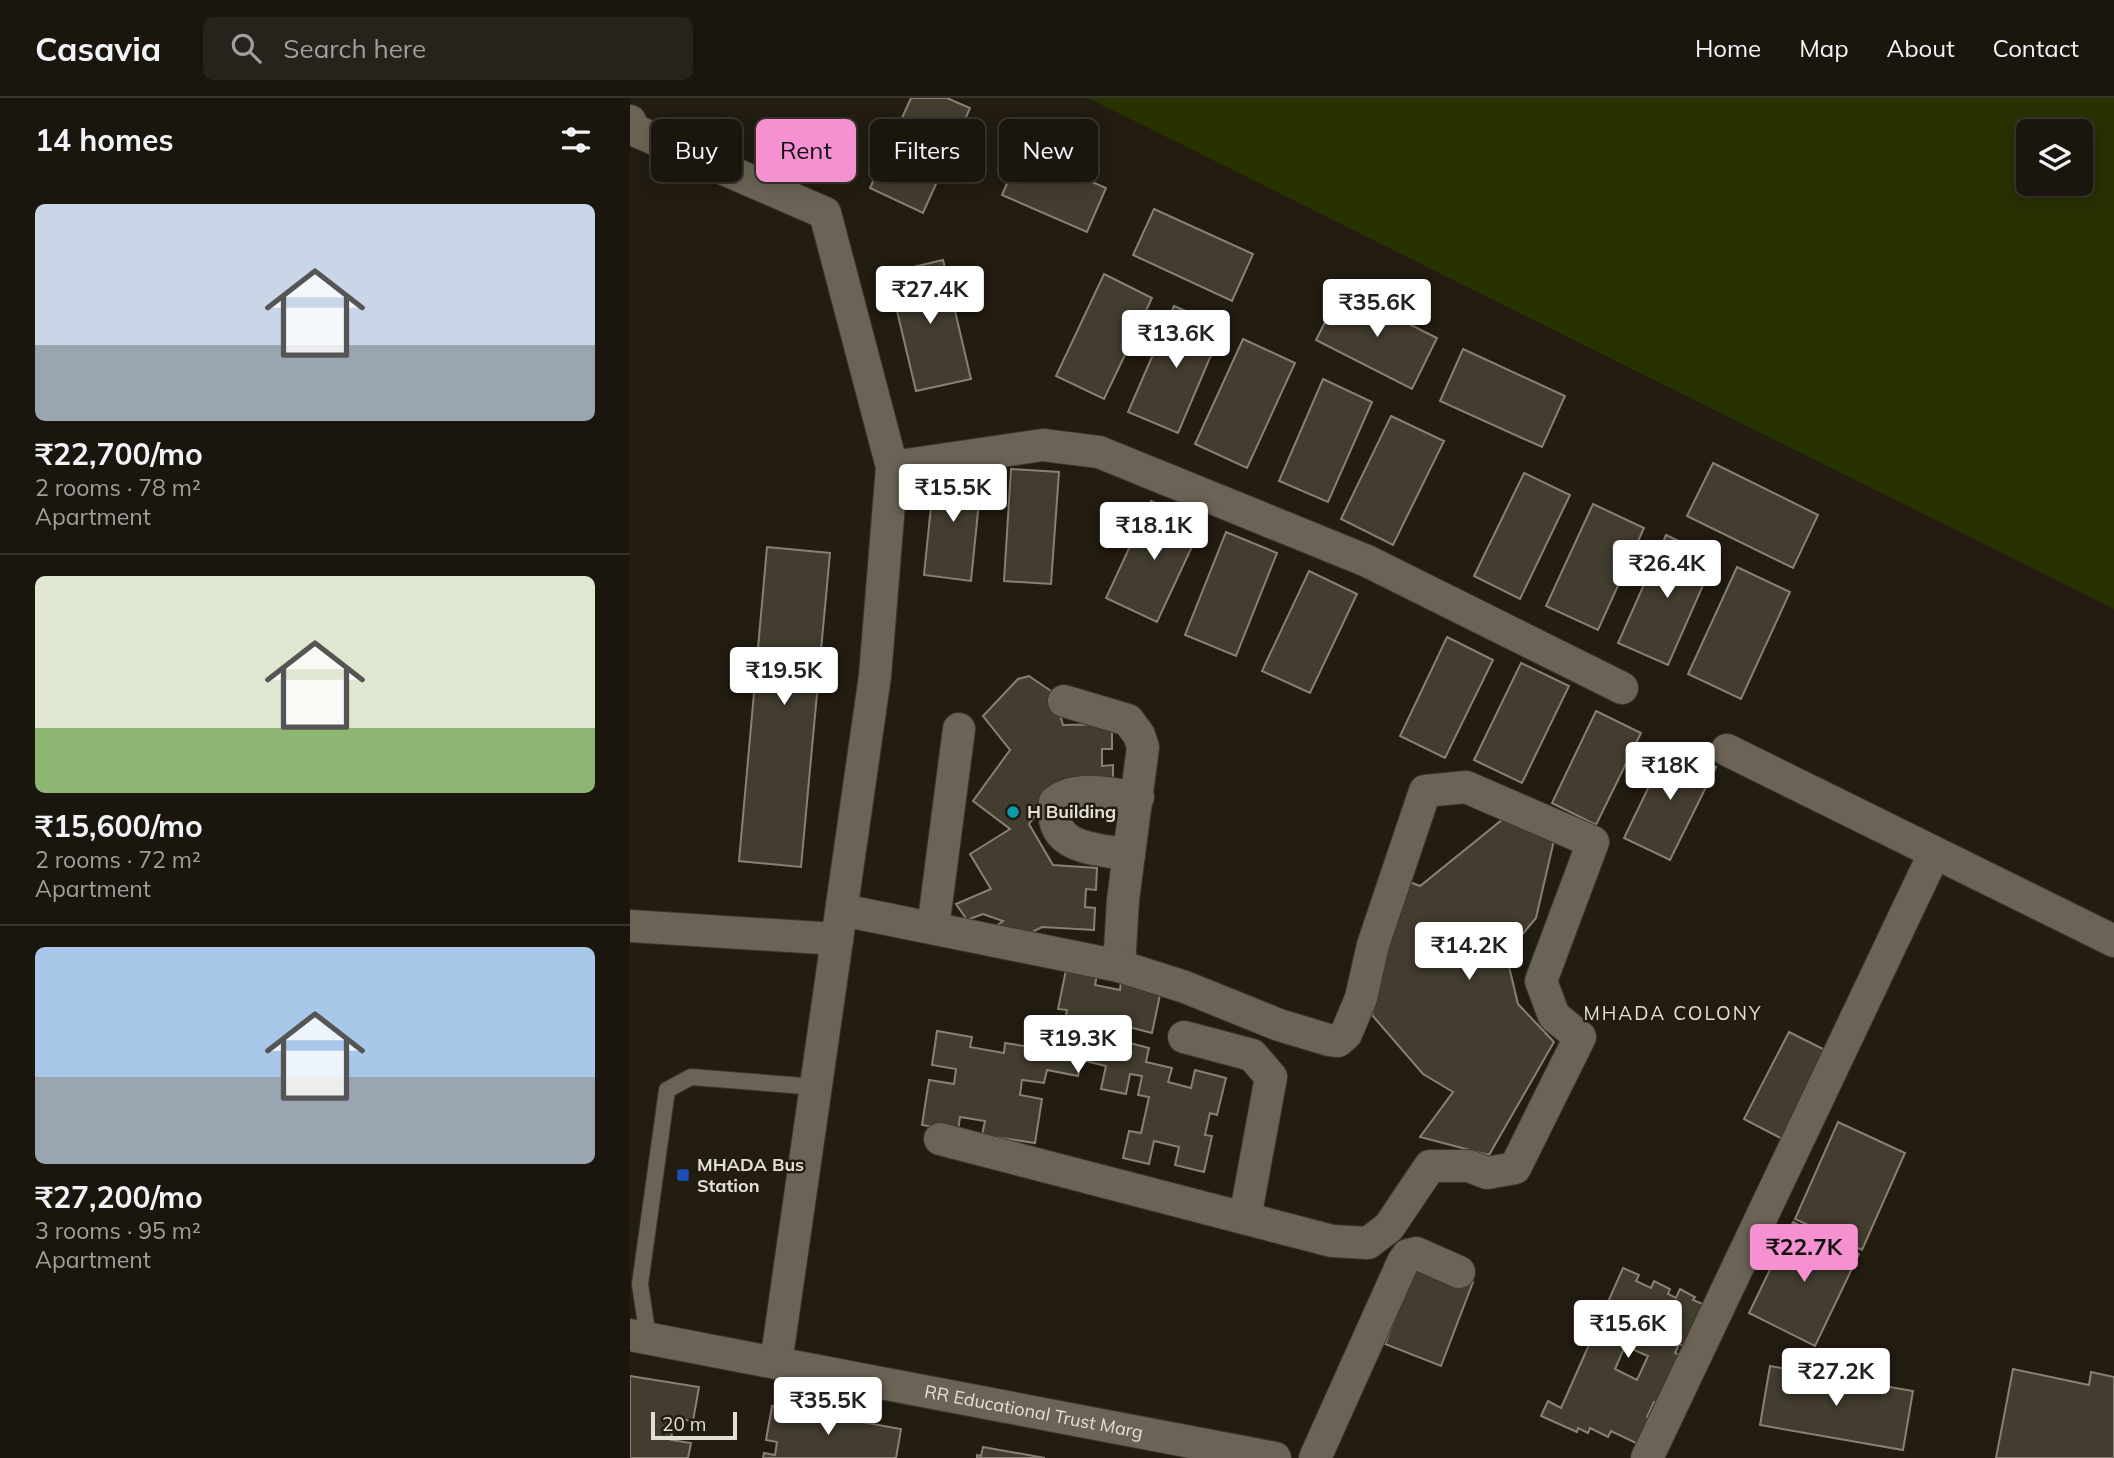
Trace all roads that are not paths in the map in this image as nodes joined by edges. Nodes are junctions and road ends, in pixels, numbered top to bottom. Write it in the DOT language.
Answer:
graph roads {
  1 [pos="630,121"];
  2 [pos="892,467"];
  3 [pos="1622,688"];
  4 [pos="1063,701"];
  5 [pos="959,729"];
  6 [pos="1727,750"];
  7 [pos="1138,797"];
  8 [pos="1934,853"];
  9 [pos="1129,855"];
  10 [pos="839,925"];
  11 [pos="630,926"];
  12 [pos="933,928"];
  13 [pos="2114,941"];
  14 [pos="1119,966"];
  15 [pos="1184,1037"];
  16 [pos="816,1087"];
  17 [pos="940,1139"];
  18 [pos="1245,1218"];
  19 [pos="1459,1272"];
  20 [pos="639,1337"];
  21 [pos="776,1363"];
  22 [pos="1275,1458"];
  23 [pos="1315,1458"];
  24 [pos="1647,1458"];
  1 -- 2 [label="street"];
  2 -- 3 [label="street"];
  2 -- 10 [label="street"];
  4 -- 7 [label="street"];
  5 -- 12 [label="street"];
  6 -- 8 [label="street"];
  7 -- 9 [label="street"];
  7 -- 9 [label="street"];
  8 -- 13 [label="street"];
  8 -- 24 [label="street"];
  9 -- 14 [label="street"];
  10 -- 11 [label="street"];
  10 -- 12 [label="street"];
  10 -- 16 [label="street"];
  12 -- 14 [label="street"];
  14 -- 18 [label="street"];
  15 -- 18 [label="street"];
  16 -- 20 [label="lane"];
  16 -- 21 [label="street"];
  17 -- 18 [label="street"];
  19 -- 23 [label="street"];
  20 -- 21 [label="street, RR Educational Trust Marg"];
  21 -- 22 [label="street, RR Educational Trust Marg"];
}
